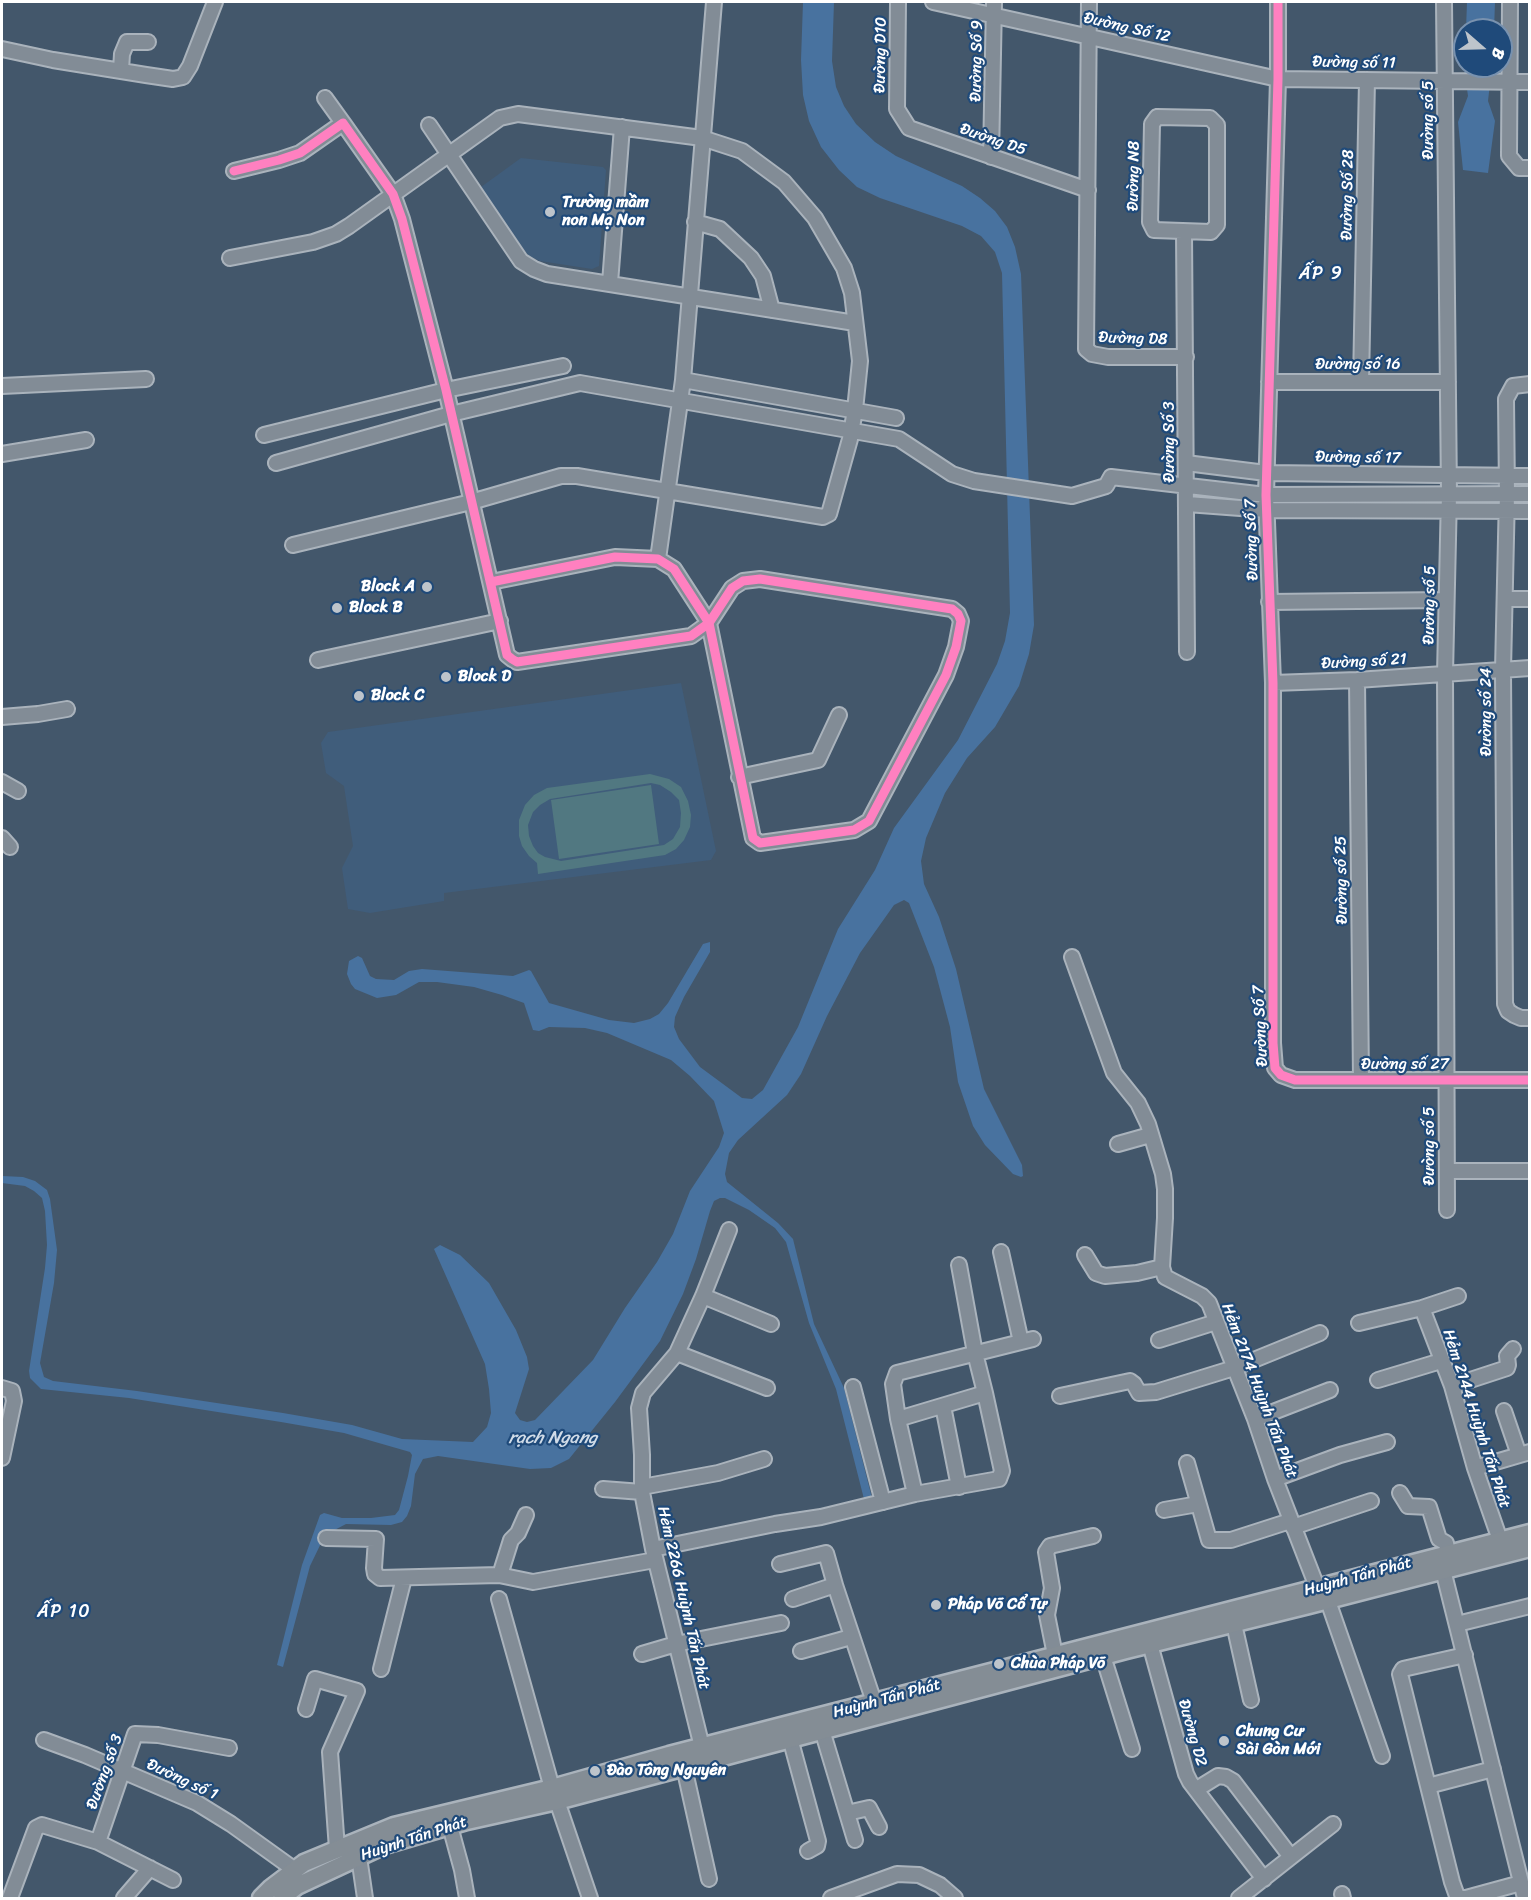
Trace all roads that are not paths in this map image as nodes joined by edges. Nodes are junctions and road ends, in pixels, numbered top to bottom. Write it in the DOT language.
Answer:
graph roads {
  1 [pos="215,2"];
  2 [pos="714,2"];
  3 [pos="898,2"];
  4 [pos="933,2"];
  5 [pos="1089,2"];
  6 [pos="1278,2"];
  7 [pos="1444,2"];
  8 [pos="1510,2"];
  9 [pos="994,8"];
  10 [pos="1088,36"];
  11 [pos="148,42"];
  12 [pos="2,49"];
  13 [pos="121,70"];
  14 [pos="1278,79"];
  15 [pos="1367,80"];
  16 [pos="1449,81"];
  17 [pos="1505,82"];
  18 [pos="1530,82"];
  19 [pos="326,98"];
  20 [pos="897,109"];
  21 [pos="343,123"];
  22 [pos="429,125"];
  23 [pos="622,127"];
  24 [pos="702,138"];
  25 [pos="450,154"];
  26 [pos="991,156"];
  27 [pos="1530,168"];
  28 [pos="234,171"];
  29 [pos="1088,190"];
  30 [pos="393,194"];
  31 [pos="695,222"];
  32 [pos="1184,232"];
  33 [pos="230,258"];
  34 [pos="610,283"];
  35 [pos="689,297"];
  36 [pos="772,310"];
  37 [pos="855,323"];
  38 [pos="1186,357"];
  39 [pos="563,366"];
  40 [pos="146,379"];
  41 [pos="682,380"];
  42 [pos="1269,382"];
  43 [pos="1361,382"];
  44 [pos="1448,382"];
  45 [pos="1530,384"];
  46 [pos="2,386"];
  47 [pos="446,390"];
  48 [pos="680,401"];
  49 [pos="855,410"];
  50 [pos="451,414"];
  51 [pos="896,418"];
  52 [pos="851,430"];
  53 [pos="264,435"];
  54 [pos="86,440"];
  55 [pos="2,454"];
  56 [pos="276,463"];
  57 [pos="1186,463"];
  58 [pos="1266,473"];
  59 [pos="1454,476"];
  60 [pos="1506,476"];
  61 [pos="1530,476"];
  62 [pos="1186,484"];
  63 [pos="668,492"];
  64 [pos="1455,494"];
  65 [pos="1507,494"];
  66 [pos="1530,494"];
  67 [pos="1266,495"];
  68 [pos="471,502"];
  69 [pos="1186,504"];
  70 [pos="1267,510"];
  71 [pos="1448,510"];
  72 [pos="1507,511"];
  73 [pos="1530,511"];
  74 [pos="293,545"];
  75 [pos="658,559"];
  76 [pos="491,582"];
  77 [pos="1505,599"];
  78 [pos="1530,599"];
  79 [pos="1446,600"];
  80 [pos="1269,602"];
  81 [pos="500,621"];
  82 [pos="709,623"];
  83 [pos="1187,652"];
  84 [pos="318,660"];
  85 [pos="1530,668"];
  86 [pos="1503,670"];
  87 [pos="1449,674"];
  88 [pos="1357,680"];
  89 [pos="1273,683"];
  90 [pos="67,709"];
  91 [pos="839,715"];
  92 [pos="2,717"];
  93 [pos="740,777"];
  94 [pos="2,782"];
  95 [pos="18,791"];
  96 [pos="1072,957"];
  97 [pos="1525,1018"];
  98 [pos="1281,1075"];
  99 [pos="1361,1080"];
  100 [pos="1446,1080"];
  101 [pos="1530,1080"];
  102 [pos="1150,1135"];
  103 [pos="1118,1144"];
  104 [pos="1447,1171"];
  105 [pos="1530,1171"];
  106 [pos="1447,1210"];
  107 [pos="729,1230"];
  108 [pos="1002,1252"];
  109 [pos="1085,1255"];
  110 [pos="959,1265"];
  111 [pos="1162,1267"];
  112 [pos="703,1296"];
  113 [pos="1458,1296"];
  114 [pos="1422,1308"];
  115 [pos="1216,1322"];
  116 [pos="1359,1323"];
  117 [pos="771,1324"];
  118 [pos="1320,1333"];
  119 [pos="1159,1340"];
  120 [pos="1513,1349"];
  121 [pos="677,1353"];
  122 [pos="975,1353"];
  123 [pos="1441,1361"];
  124 [pos="1234,1368"];
  125 [pos="1378,1380"];
  126 [pos="1452,1386"];
  127 [pos="853,1387"];
  128 [pos="2,1388"];
  129 [pos="766,1388"];
  130 [pos="1330,1390"];
  131 [pos="985,1394"];
  132 [pos="1060,1396"];
  133 [pos="943,1406"];
  134 [pos="1504,1411"];
  135 [pos="898,1419"];
  136 [pos="1255,1419"];
  137 [pos="1387,1442"];
  138 [pos="1524,1454"];
  139 [pos="2,1458"];
  140 [pos="764,1459"];
  141 [pos="1187,1463"];
  142 [pos="1475,1468"];
  143 [pos="1275,1479"];
  144 [pos="959,1487"];
  145 [pos="603,1489"];
  146 [pos="642,1490"];
  147 [pos="1400,1492"];
  148 [pos="915,1494"];
  149 [pos="1371,1501"];
  150 [pos="883,1502"];
  151 [pos="1198,1504"];
  152 [pos="1164,1510"];
  153 [pos="525,1515"];
  154 [pos="1292,1524"];
  155 [pos="1530,1533"];
  156 [pos="1093,1536"];
  157 [pos="326,1538"];
  158 [pos="1500,1540"];
  159 [pos="1530,1548"];
  160 [pos="1449,1553"];
  161 [pos="654,1555"];
  162 [pos="780,1564"];
  163 [pos="1443,1570"];
  164 [pos="500,1575"];
  165 [pos="404,1578"];
  166 [pos="835,1585"];
  167 [pos="1323,1594"];
  168 [pos="499,1599"];
  169 [pos="792,1599"];
  170 [pos="1530,1606"];
  171 [pos="781,1623"];
  172 [pos="1234,1624"];
  173 [pos="1457,1624"];
  174 [pos="851,1637"];
  175 [pos="676,1644"];
  176 [pos="1150,1644"];
  177 [pos="801,1651"];
  178 [pos="642,1654"];
  179 [pos="1055,1655"];
  180 [pos="1465,1655"];
  181 [pos="1103,1656"];
  182 [pos="381,1669"];
  183 [pos="974,1683"];
  184 [pos="1251,1700"];
  185 [pos="874,1702"];
  186 [pos="306,1709"];
  187 [pos="822,1730"];
  188 [pos="790,1738"];
  189 [pos="44,1740"];
  190 [pos="702,1747"];
  191 [pos="230,1748"];
  192 [pos="1132,1749"];
  193 [pos="1382,1756"];
  194 [pos="684,1767"];
  195 [pos="1493,1769"];
  196 [pos="122,1771"];
  197 [pos="1428,1786"];
  198 [pos="1197,1789"];
  199 [pos="554,1795"];
  200 [pos="847,1813"];
  201 [pos="1333,1824"];
  202 [pos="450,1826"];
  203 [pos="879,1827"];
  204 [pos="855,1840"];
  205 [pos="98,1842"];
  206 [pos="337,1849"];
  207 [pos="808,1851"];
  208 [pos="359,1857"];
  209 [pos="1291,1857"];
  210 [pos="150,1868"];
  211 [pos="295,1870"];
  212 [pos="709,1879"];
  213 [pos="1264,1879"];
  214 [pos="173,1880"];
  215 [pos="1521,1883"];
  216 [pos="10,1899"];
  217 [pos="124,1899"];
  218 [pos="261,1899"];
  219 [pos="282,1899"];
  220 [pos="365,1899"];
  221 [pos="467,1899"];
  222 [pos="590,1899"];
  223 [pos="831,1899"];
  224 [pos="955,1899"];
  225 [pos="1239,1899"];
  226 [pos="1525,1899"];
  1 -- 13 [label="street"];
  2 -- 24 [label="street"];
  3 -- 20 [label="street, Đường D10"];
  4 -- 9 [label="street, Đường Số 12"];
  5 -- 10 [label="street"];
  6 -- 14 [label="street, Đường Số 7"];
  7 -- 16 [label="street, Đường số 5"];
  8 -- 17 [label="street"];
  9 -- 10 [label="street, Đường Số 12"];
  9 -- 26 [label="street, Đường Số 9"];
  10 -- 14 [label="street, Đường Số 12"];
  10 -- 29 [label="street"];
  11 -- 13 [label="street"];
  12 -- 13 [label="street"];
  14 -- 15 [label="street, Đường số 11"];
  14 -- 42 [label="street, Đường Số 7"];
  15 -- 16 [label="street, Đường số 11"];
  15 -- 43 [label="street, Đường Số 28"];
  16 -- 17 [label="street, Đường số 11"];
  16 -- 44 [label="street, Đường số 5"];
  17 -- 18 [label="street, Đường số 11"];
  17 -- 27 [label="street"];
  19 -- 21 [label="street"];
  20 -- 26 [label="street, Đường D5"];
  21 -- 28 [label="street"];
  21 -- 30 [label="street"];
  22 -- 25 [label="street"];
  23 -- 24 [label="street"];
  23 -- 25 [label="street"];
  23 -- 34 [label="street"];
  24 -- 31 [label="street"];
  24 -- 37 [label="street"];
  25 -- 30 [label="street"];
  25 -- 34 [label="street"];
  26 -- 29 [label="street, Đường D5"];
  29 -- 38 [label="street, Đường D8"];
  30 -- 33 [label="street"];
  30 -- 47 [label="street"];
  31 -- 35 [label="street"];
  31 -- 36 [label="street"];
  32 -- 32 [label="street, Đường N8"];
  32 -- 38 [label="street, Đường Số 3"];
  34 -- 35 [label="street"];
  35 -- 36 [label="street"];
  35 -- 41 [label="street"];
  36 -- 37 [label="street"];
  37 -- 49 [label="street"];
  38 -- 57 [label="street, Đường Số 3"];
  39 -- 47 [label="street"];
  40 -- 46 [label="street"];
  41 -- 48 [label="street"];
  41 -- 49 [label="street"];
  42 -- 43 [label="street, Đường số 16"];
  42 -- 58 [label="street, Đường Số 7"];
  43 -- 44 [label="street, Đường số 16"];
  44 -- 59 [label="street, Đường số 5"];
  45 -- 60 [label="street, Đường số 24"];
  47 -- 50 [label="street"];
  47 -- 53 [label="street"];
  48 -- 50 [label="street"];
  48 -- 52 [label="street"];
  48 -- 63 [label="street"];
  49 -- 51 [label="street"];
  49 -- 52 [label="street"];
  50 -- 56 [label="street"];
  50 -- 68 [label="street"];
  52 -- 62 [label="street"];
  52 -- 63 [label="street"];
  54 -- 55 [label="street"];
  57 -- 58 [label="street, Đường số 17"];
  57 -- 62 [label="street, Đường Số 3"];
  58 -- 59 [label="street, Đường số 17"];
  58 -- 67 [label="street, Đường Số 7"];
  59 -- 60 [label="street, Đường số 17"];
  59 -- 64 [label="street, Đường số 5"];
  60 -- 61 [label="street, Đường số 17"];
  60 -- 65 [label="street, Đường số 24"];
  62 -- 67 [label="street"];
  62 -- 69 [label="street, Đường Số 3"];
  63 -- 68 [label="street"];
  63 -- 75 [label="street"];
  64 -- 65 [label="street"];
  64 -- 67 [label="street"];
  64 -- 71 [label="street, Đường số 5"];
  65 -- 66 [label="street"];
  65 -- 72 [label="street, Đường số 24"];
  67 -- 70 [label="street, Đường Số 7"];
  68 -- 74 [label="street"];
  68 -- 76 [label="street"];
  69 -- 70 [label="street"];
  69 -- 83 [label="street, Đường Số 3"];
  70 -- 71 [label="street"];
  70 -- 80 [label="street, Đường Số 7"];
  71 -- 72 [label="street"];
  71 -- 79 [label="street, Đường số 5"];
  72 -- 73 [label="street"];
  72 -- 77 [label="street, Đường số 24"];
  75 -- 76 [label="street"];
  75 -- 82 [label="street"];
  76 -- 81 [label="street"];
  77 -- 78 [label="street"];
  77 -- 86 [label="street, Đường số 24"];
  79 -- 80 [label="street"];
  79 -- 87 [label="street, Đường số 5"];
  80 -- 89 [label="street, Đường Số 7"];
  81 -- 82 [label="street"];
  81 -- 84 [label="street"];
  82 -- 93 [label="street"];
  82 -- 93 [label="street"];
  85 -- 86 [label="street, Đường số 21"];
  86 -- 87 [label="street, Đường số 21"];
  86 -- 97 [label="street, Đường số 24"];
  87 -- 88 [label="street, Đường số 21"];
  87 -- 100 [label="street, Đường số 5"];
  88 -- 89 [label="street, Đường số 21"];
  88 -- 99 [label="street, Đường số 25"];
  89 -- 98 [label="street, Đường Số 7"];
  90 -- 92 [label="street"];
  91 -- 93 [label="street"];
  94 -- 95 [label="street"];
  96 -- 102 [label="street"];
  98 -- 99 [label="street, Đường số 27"];
  99 -- 100 [label="street, Đường số 27"];
  100 -- 101 [label="street, Đường số 27"];
  100 -- 104 [label="street, Đường số 5"];
  102 -- 103 [label="street"];
  102 -- 111 [label="street"];
  104 -- 105 [label="street"];
  104 -- 106 [label="street, Đường số 5"];
  107 -- 112 [label="street, Hẻm 2266 Huỳnh Tấn Phát"];
  108 -- 122 [label="street"];
  109 -- 111 [label="street"];
  110 -- 122 [label="street"];
  111 -- 115 [label="street, Hẻm 2174 Huỳnh Tấn Phát"];
  112 -- 117 [label="street"];
  112 -- 121 [label="street, Hẻm 2266 Huỳnh Tấn Phát"];
  113 -- 114 [label="street"];
  114 -- 116 [label="street"];
  114 -- 123 [label="street, Hẻm 2144 Huỳnh Tấn Phát"];
  115 -- 119 [label="street"];
  115 -- 124 [label="street, Hẻm 2174 Huỳnh Tấn Phát"];
  118 -- 124 [label="street"];
  120 -- 126 [label="street"];
  121 -- 129 [label="street"];
  121 -- 146 [label="street, Hẻm 2266 Huỳnh Tấn Phát"];
  122 -- 131 [label="street"];
  122 -- 135 [label="street"];
  123 -- 125 [label="street"];
  123 -- 126 [label="street, Hẻm 2144 Huỳnh Tấn Phát"];
  124 -- 132 [label="street"];
  124 -- 136 [label="street, Hẻm 2174 Huỳnh Tấn Phát"];
  126 -- 142 [label="street, Hẻm 2144 Huỳnh Tấn Phát"];
  127 -- 150 [label="street"];
  128 -- 139 [label="street"];
  130 -- 136 [label="street"];
  131 -- 133 [label="street"];
  131 -- 144 [label="street"];
  133 -- 135 [label="street"];
  133 -- 144 [label="street"];
  134 -- 138 [label="street"];
  135 -- 148 [label="street"];
  136 -- 143 [label="street, Hẻm 2174 Huỳnh Tấn Phát"];
  137 -- 143 [label="street"];
  138 -- 142 [label="street"];
  140 -- 146 [label="street"];
  141 -- 151 [label="street"];
  142 -- 158 [label="street, Hẻm 2144 Huỳnh Tấn Phát"];
  143 -- 154 [label="street, Hẻm 2174 Huỳnh Tấn Phát"];
  144 -- 148 [label="street"];
  145 -- 146 [label="street"];
  146 -- 161 [label="street, Hẻm 2266 Huỳnh Tấn Phát"];
  147 -- 160 [label="street"];
  148 -- 150 [label="street"];
  149 -- 154 [label="street"];
  150 -- 161 [label="street"];
  151 -- 152 [label="street"];
  151 -- 154 [label="street"];
  153 -- 164 [label="street"];
  154 -- 167 [label="street, Hẻm 2174 Huỳnh Tấn Phát"];
  155 -- 158 [label="main road, Huỳnh Tấn Phát"];
  156 -- 179 [label="street"];
  157 -- 165 [label="street"];
  158 -- 160 [label="main road, Huỳnh Tấn Phát"];
  159 -- 163 [label="main road, Huỳnh Tấn Phát"];
  160 -- 167 [label="main road, Huỳnh Tấn Phát"];
  161 -- 164 [label="street"];
  161 -- 175 [label="street, Hẻm 2266 Huỳnh Tấn Phát"];
  162 -- 166 [label="street"];
  163 -- 167 [label="main road, Huỳnh Tấn Phát"];
  163 -- 173 [label="street"];
  164 -- 165 [label="street"];
  165 -- 182 [label="street"];
  166 -- 169 [label="street"];
  166 -- 174 [label="street"];
  167 -- 172 [label="main road, Huỳnh Tấn Phát"];
  167 -- 179 [label="main road, Huỳnh Tấn Phát"];
  167 -- 193 [label="street, Hẻm 2174 Huỳnh Tấn Phát"];
  168 -- 199 [label="street"];
  170 -- 173 [label="street"];
  171 -- 175 [label="street"];
  172 -- 176 [label="main road, Huỳnh Tấn Phát"];
  172 -- 184 [label="street"];
  173 -- 180 [label="street"];
  174 -- 177 [label="street"];
  174 -- 185 [label="street"];
  175 -- 178 [label="street"];
  175 -- 190 [label="street, Hẻm 2266 Huỳnh Tấn Phát"];
  176 -- 181 [label="main road, Huỳnh Tấn Phát"];
  176 -- 198 [label="street, Đường D2"];
  179 -- 183 [label="main road, Huỳnh Tấn Phát"];
  180 -- 195 [label="street"];
  180 -- 197 [label="street"];
  181 -- 183 [label="main road, Huỳnh Tấn Phát"];
  181 -- 192 [label="street"];
  183 -- 185 [label="main road, Huỳnh Tấn Phát"];
  183 -- 187 [label="main road, Huỳnh Tấn Phát"];
  185 -- 190 [label="main road, Huỳnh Tấn Phát"];
  186 -- 206 [label="street"];
  187 -- 188 [label="main road, Huỳnh Tấn Phát"];
  187 -- 200 [label="street"];
  188 -- 194 [label="main road, Huỳnh Tấn Phát"];
  188 -- 207 [label="street"];
  189 -- 196 [label="street, Đường số 1"];
  190 -- 199 [label="main road, Huỳnh Tấn Phát"];
  191 -- 196 [label="street, Đường số 3"];
  194 -- 199 [label="main road, Huỳnh Tấn Phát"];
  194 -- 212 [label="street"];
  195 -- 197 [label="street"];
  195 -- 215 [label="street"];
  196 -- 205 [label="street, Đường số 3"];
  196 -- 211 [label="street, Đường số 1"];
  197 -- 215 [label="street"];
  198 -- 209 [label="street"];
  198 -- 213 [label="street, Đường D2"];
  199 -- 202 [label="main road, Huỳnh Tấn Phát"];
  199 -- 206 [label="main road, Huỳnh Tấn Phát"];
  199 -- 222 [label="street"];
  200 -- 203 [label="street"];
  200 -- 204 [label="street"];
  201 -- 209 [label="street"];
  202 -- 208 [label="main road, Huỳnh Tấn Phát"];
  202 -- 221 [label="street"];
  205 -- 210 [label="street"];
  205 -- 216 [label="street"];
  206 -- 211 [label="main road, Huỳnh Tấn Phát"];
  208 -- 219 [label="main road, Huỳnh Tấn Phát"];
  208 -- 220 [label="street"];
  209 -- 213 [label="street"];
  210 -- 214 [label="street"];
  210 -- 217 [label="street"];
  211 -- 218 [label="main road, Huỳnh Tấn Phát"];
  213 -- 225 [label="street"];
  215 -- 226 [label="street"];
  223 -- 224 [label="street"];
}
